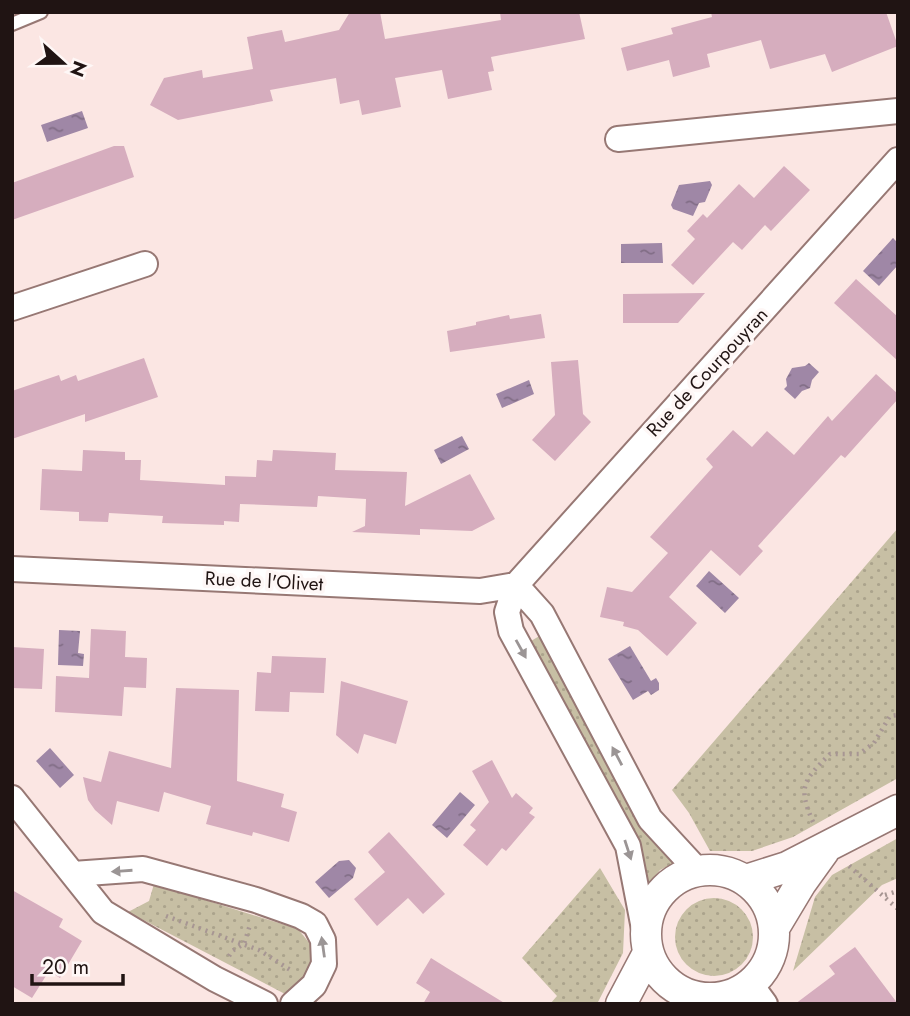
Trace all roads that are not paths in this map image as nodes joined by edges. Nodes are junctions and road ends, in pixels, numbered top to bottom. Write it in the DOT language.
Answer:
graph roads {
  1 [pos="41,12"];
  2 [pos="12,24"];
  3 [pos="898,111"];
  4 [pos="618,139"];
  5 [pos="898,160"];
  6 [pos="145,264"];
  7 [pos="12,308"];
  8 [pos="12,569"];
  9 [pos="516,585"];
  10 [pos="12,798"];
  11 [pos="898,810"];
  12 [pos="827,848"];
  13 [pos="698,871"];
  14 [pos="73,874"];
  15 [pos="746,880"];
  16 [pos="774,928"];
  17 [pos="647,943"];
  18 [pos="758,994"];
  19 [pos="670,998"];
  20 [pos="265,1004"];
  21 [pos="293,1004"];
  22 [pos="621,1004"];
  1 -- 2 [label="lane"];
  3 -- 4 [label="street"];
  5 -- 9 [label="street, Rue de Courpouyran"];
  6 -- 7 [label="street"];
  8 -- 9 [label="street, Rue de l'Olivet"];
  13 -- 9 [label="street, one-way"];
  9 -- 17 [label="street, one-way"];
  10 -- 14 [label="street"];
  11 -- 12 [label="street"];
  12 -- 15 [label="street"];
  12 -- 16 [label="street"];
  13 -- 15 [label="street"];
  13 -- 17 [label="street"];
  14 -- 20 [label="street"];
  21 -- 14 [label="street, one-way"];
  15 -- 16 [label="street"];
  16 -- 18 [label="street"];
  17 -- 19 [label="street"];
  17 -- 22 [label="street"];
  18 -- 19 [label="street"];
}
